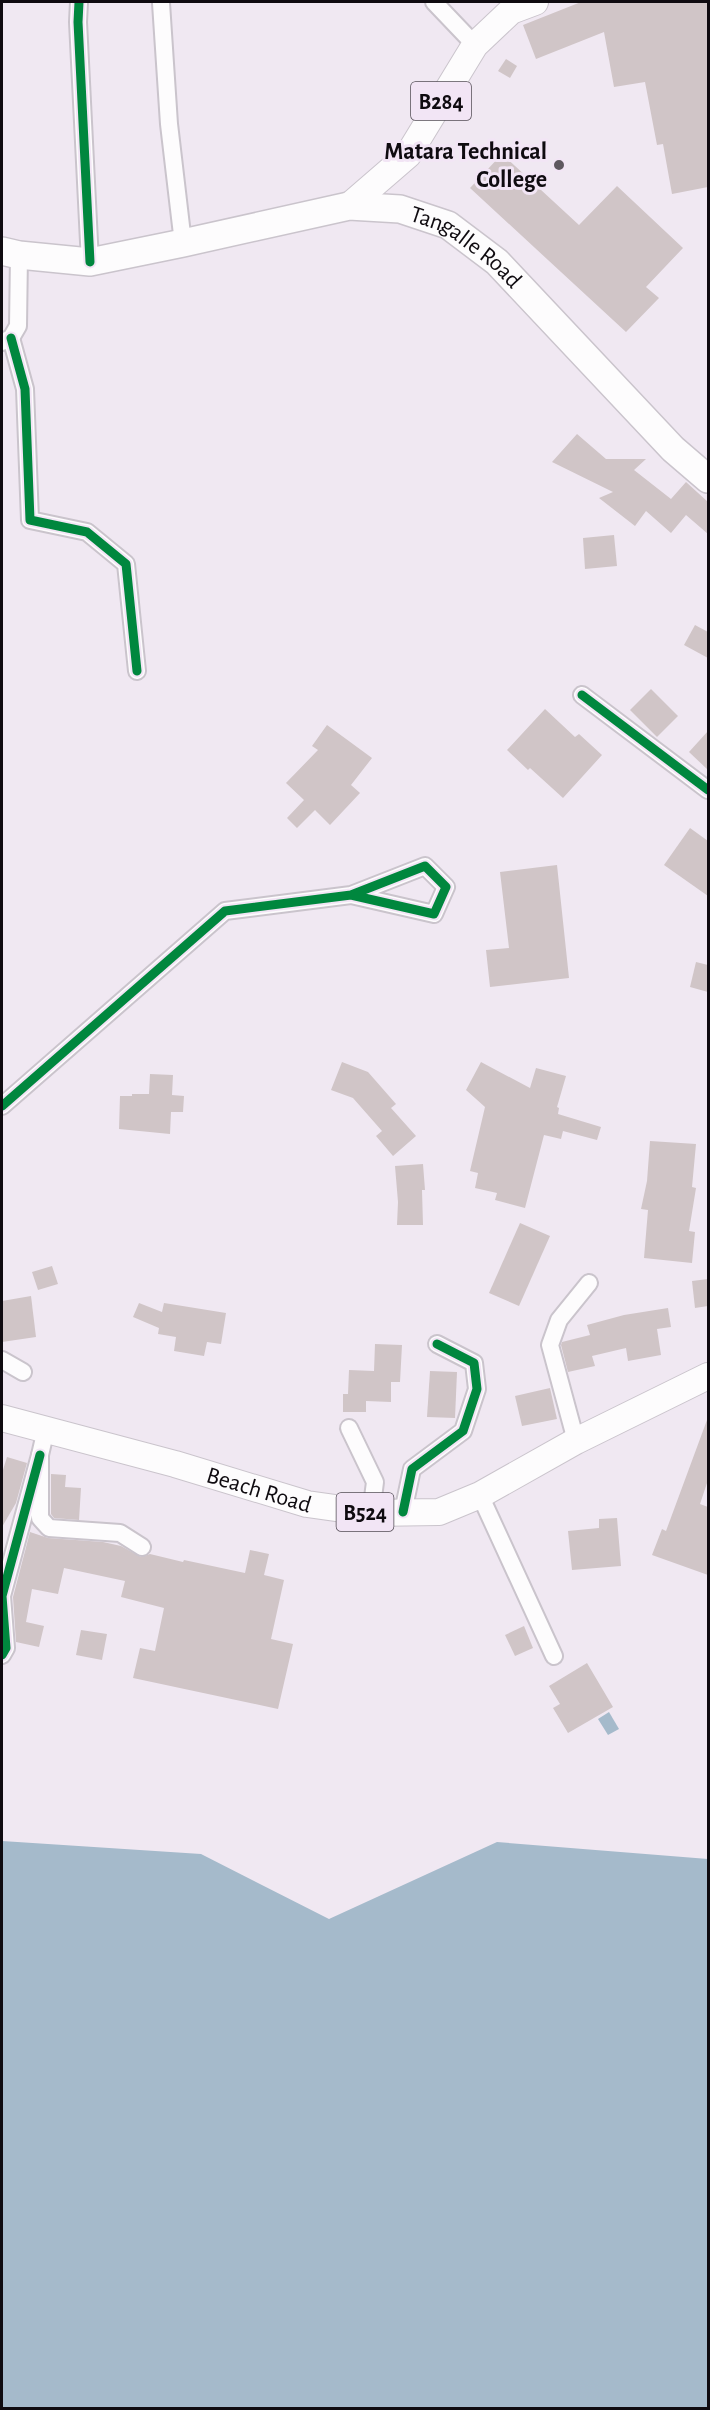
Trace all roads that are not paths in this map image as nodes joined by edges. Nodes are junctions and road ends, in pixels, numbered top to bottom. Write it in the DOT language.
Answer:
graph roads {
  1 [pos="79,2"];
  2 [pos="434,2"];
  3 [pos="535,2"];
  4 [pos="161,3"];
  5 [pos="475,45"];
  6 [pos="348,206"];
  7 [pos="183,243"];
  8 [pos="10,253"];
  9 [pos="90,262"];
  10 [pos="6,340"];
  11 [pos="708,479"];
  12 [pos="137,671"];
  13 [pos="582,695"];
  14 [pos="708,790"];
  15 [pos="351,896"];
  16 [pos="2,1106"];
  17 [pos="589,1283"];
  18 [pos="437,1344"];
  19 [pos="2,1360"];
  20 [pos="23,1372"];
  21 [pos="708,1376"];
  22 [pos="2,1418"];
  23 [pos="349,1428"];
  24 [pos="46,1429"];
  25 [pos="576,1440"];
  26 [pos="40,1455"];
  27 [pos="480,1495"];
  28 [pos="403,1512"];
  29 [pos="371,1513"];
  30 [pos="142,1547"];
  31 [pos="2,1655"];
  32 [pos="554,1656"];
  1 -- 9 [label="street"];
  2 -- 5 [label="street"];
  3 -- 5 [label="main road, B284"];
  4 -- 7 [label="street"];
  5 -- 6 [label="main road, B284"];
  6 -- 7 [label="highway, Tangalle Road"];
  6 -- 11 [label="highway, Tangalle Road"];
  7 -- 9 [label="highway, Tangalle Road"];
  8 -- 9 [label="highway, Tangalle Road"];
  8 -- 10 [label="street"];
  10 -- 12 [label="street"];
  13 -- 14 [label="street"];
  15 -- 15 [label="street"];
  15 -- 16 [label="street"];
  17 -- 25 [label="street"];
  18 -- 28 [label="street"];
  19 -- 20 [label="street"];
  21 -- 25 [label="main road, Beach Road / B524"];
  22 -- 24 [label="main road, Beach Road / B524"];
  23 -- 29 [label="street"];
  24 -- 26 [label="street"];
  24 -- 29 [label="main road, Beach Road / B524"];
  25 -- 27 [label="main road, Beach Road / B524"];
  26 -- 30 [label="street"];
  26 -- 31 [label="street"];
  27 -- 28 [label="main road, Beach Road / B524"];
  27 -- 32 [label="street"];
  28 -- 29 [label="main road, Beach Road / B524"];
}
